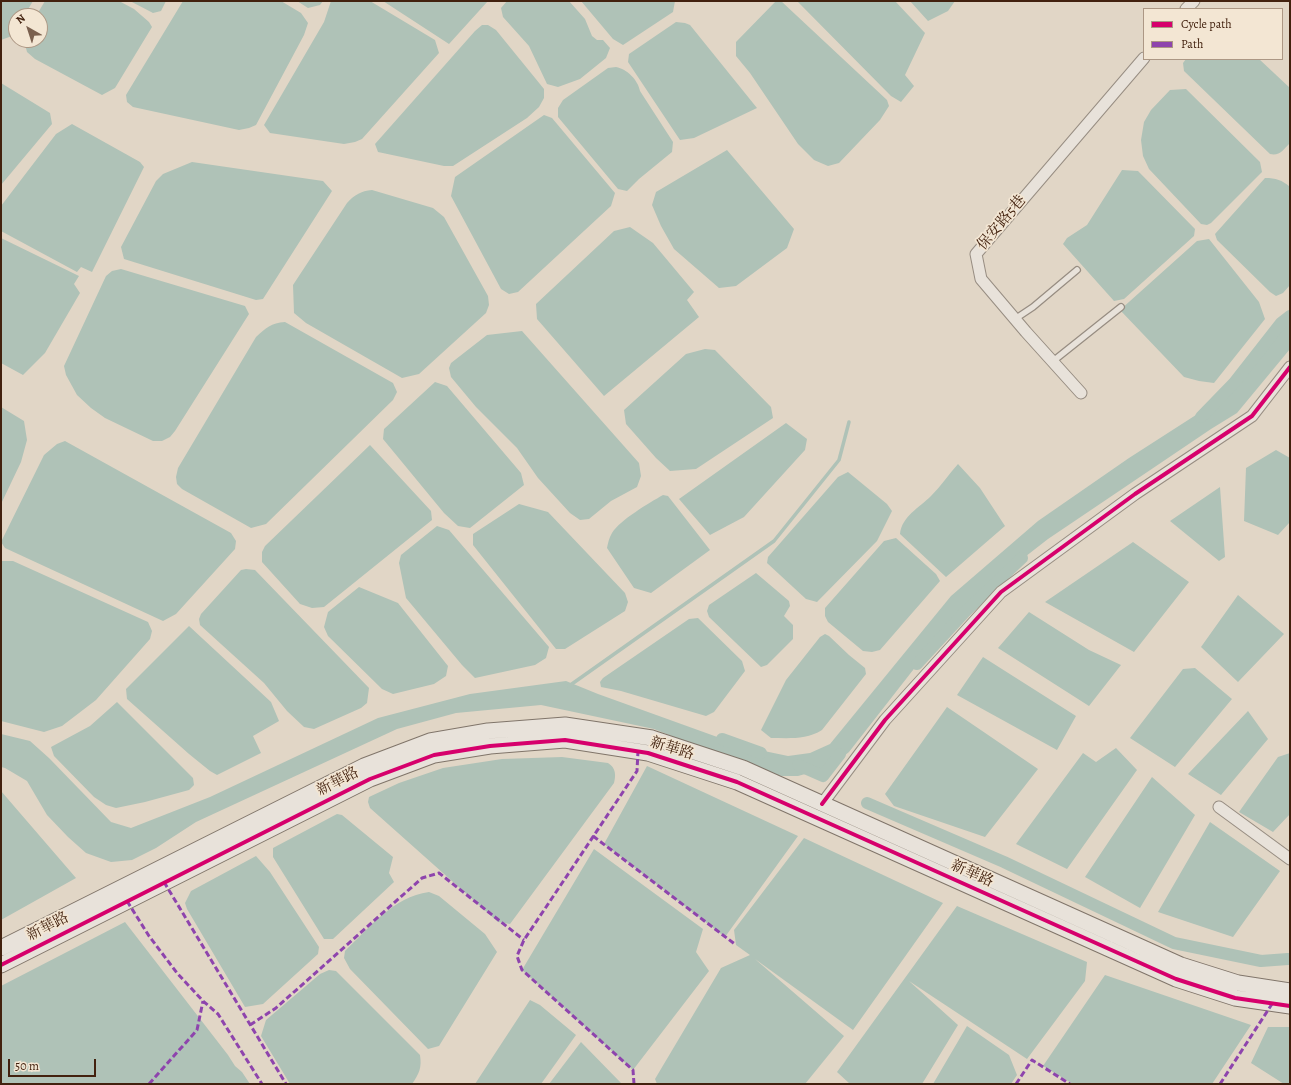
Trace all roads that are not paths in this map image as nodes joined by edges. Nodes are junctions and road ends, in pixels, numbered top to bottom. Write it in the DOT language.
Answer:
graph roads {
  1 [pos="1143,59"];
  2 [pos="1077,270"];
  3 [pos="1121,307"];
  4 [pos="1015,319"];
  5 [pos="1052,362"];
  6 [pos="1290,367"];
  7 [pos="1081,393"];
  8 [pos="822,804"];
  9 [pos="1219,807"];
  10 [pos="1290,859"];
  11 [pos="1,948"];
  12 [pos="1,965"];
  13 [pos="1289,988"];
  14 [pos="1272,1004"];
  15 [pos="1290,1006"];
  1 -- 4 [label="street, 保安路5巷"];
  2 -- 4 [label="lane"];
  3 -- 5 [label="lane"];
  4 -- 5 [label="street, 保安路5巷"];
  5 -- 7 [label="street, 保安路5巷"];
  6 -- 8 [label="street"];
  8 -- 11 [label="street, 新華路"];
  8 -- 13 [label="street, 新華路"];
  9 -- 10 [label="street"];
  12 -- 14 [label="street, 新華路"];
  13 -- 14 [label="street"];
  14 -- 15 [label="street, 新華路"];
}
